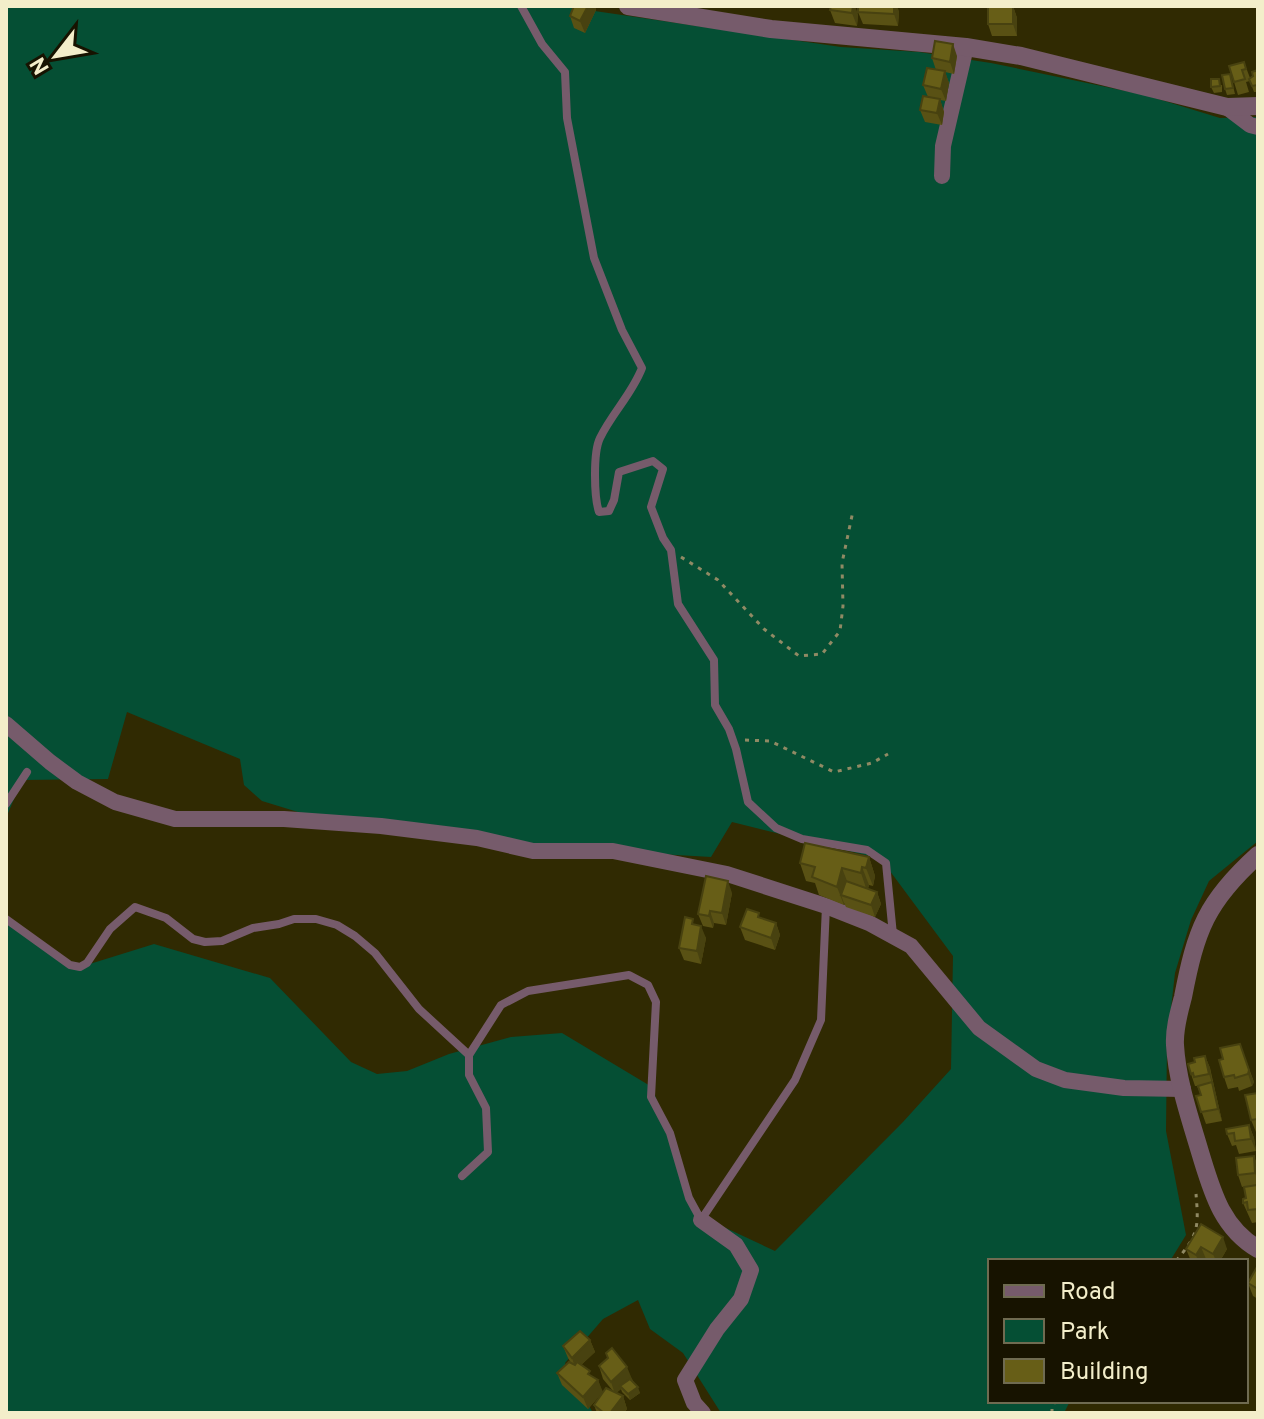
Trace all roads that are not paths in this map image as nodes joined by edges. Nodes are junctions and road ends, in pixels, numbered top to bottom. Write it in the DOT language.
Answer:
graph roads {
  1 [pos="521,6"];
  2 [pos="628,6"];
  3 [pos="966,47"];
  4 [pos="1225,106"];
  5 [pos="1258,106"];
  6 [pos="1258,127"];
  7 [pos="942,176"];
  8 [pos="6,724"];
  9 [pos="27,772"];
  10 [pos="6,804"];
  11 [pos="1258,855"];
  12 [pos="826,906"];
  13 [pos="6,919"];
  14 [pos="893,936"];
  15 [pos="469,1055"];
  16 [pos="1183,1089"];
  17 [pos="462,1176"];
  18 [pos="701,1220"];
  19 [pos="1258,1249"];
  20 [pos="703,1413"];
  1 -- 14 [label="lane"];
  2 -- 3 [label="street"];
  3 -- 4 [label="street"];
  3 -- 7 [label="street"];
  4 -- 5 [label="street"];
  4 -- 6 [label="street"];
  8 -- 12 [label="street"];
  9 -- 10 [label="lane"];
  11 -- 16 [label="street"];
  12 -- 14 [label="street"];
  12 -- 18 [label="lane"];
  13 -- 15 [label="lane"];
  14 -- 16 [label="street"];
  15 -- 17 [label="lane"];
  15 -- 18 [label="lane"];
  16 -- 19 [label="street"];
  18 -- 20 [label="street"];
}
